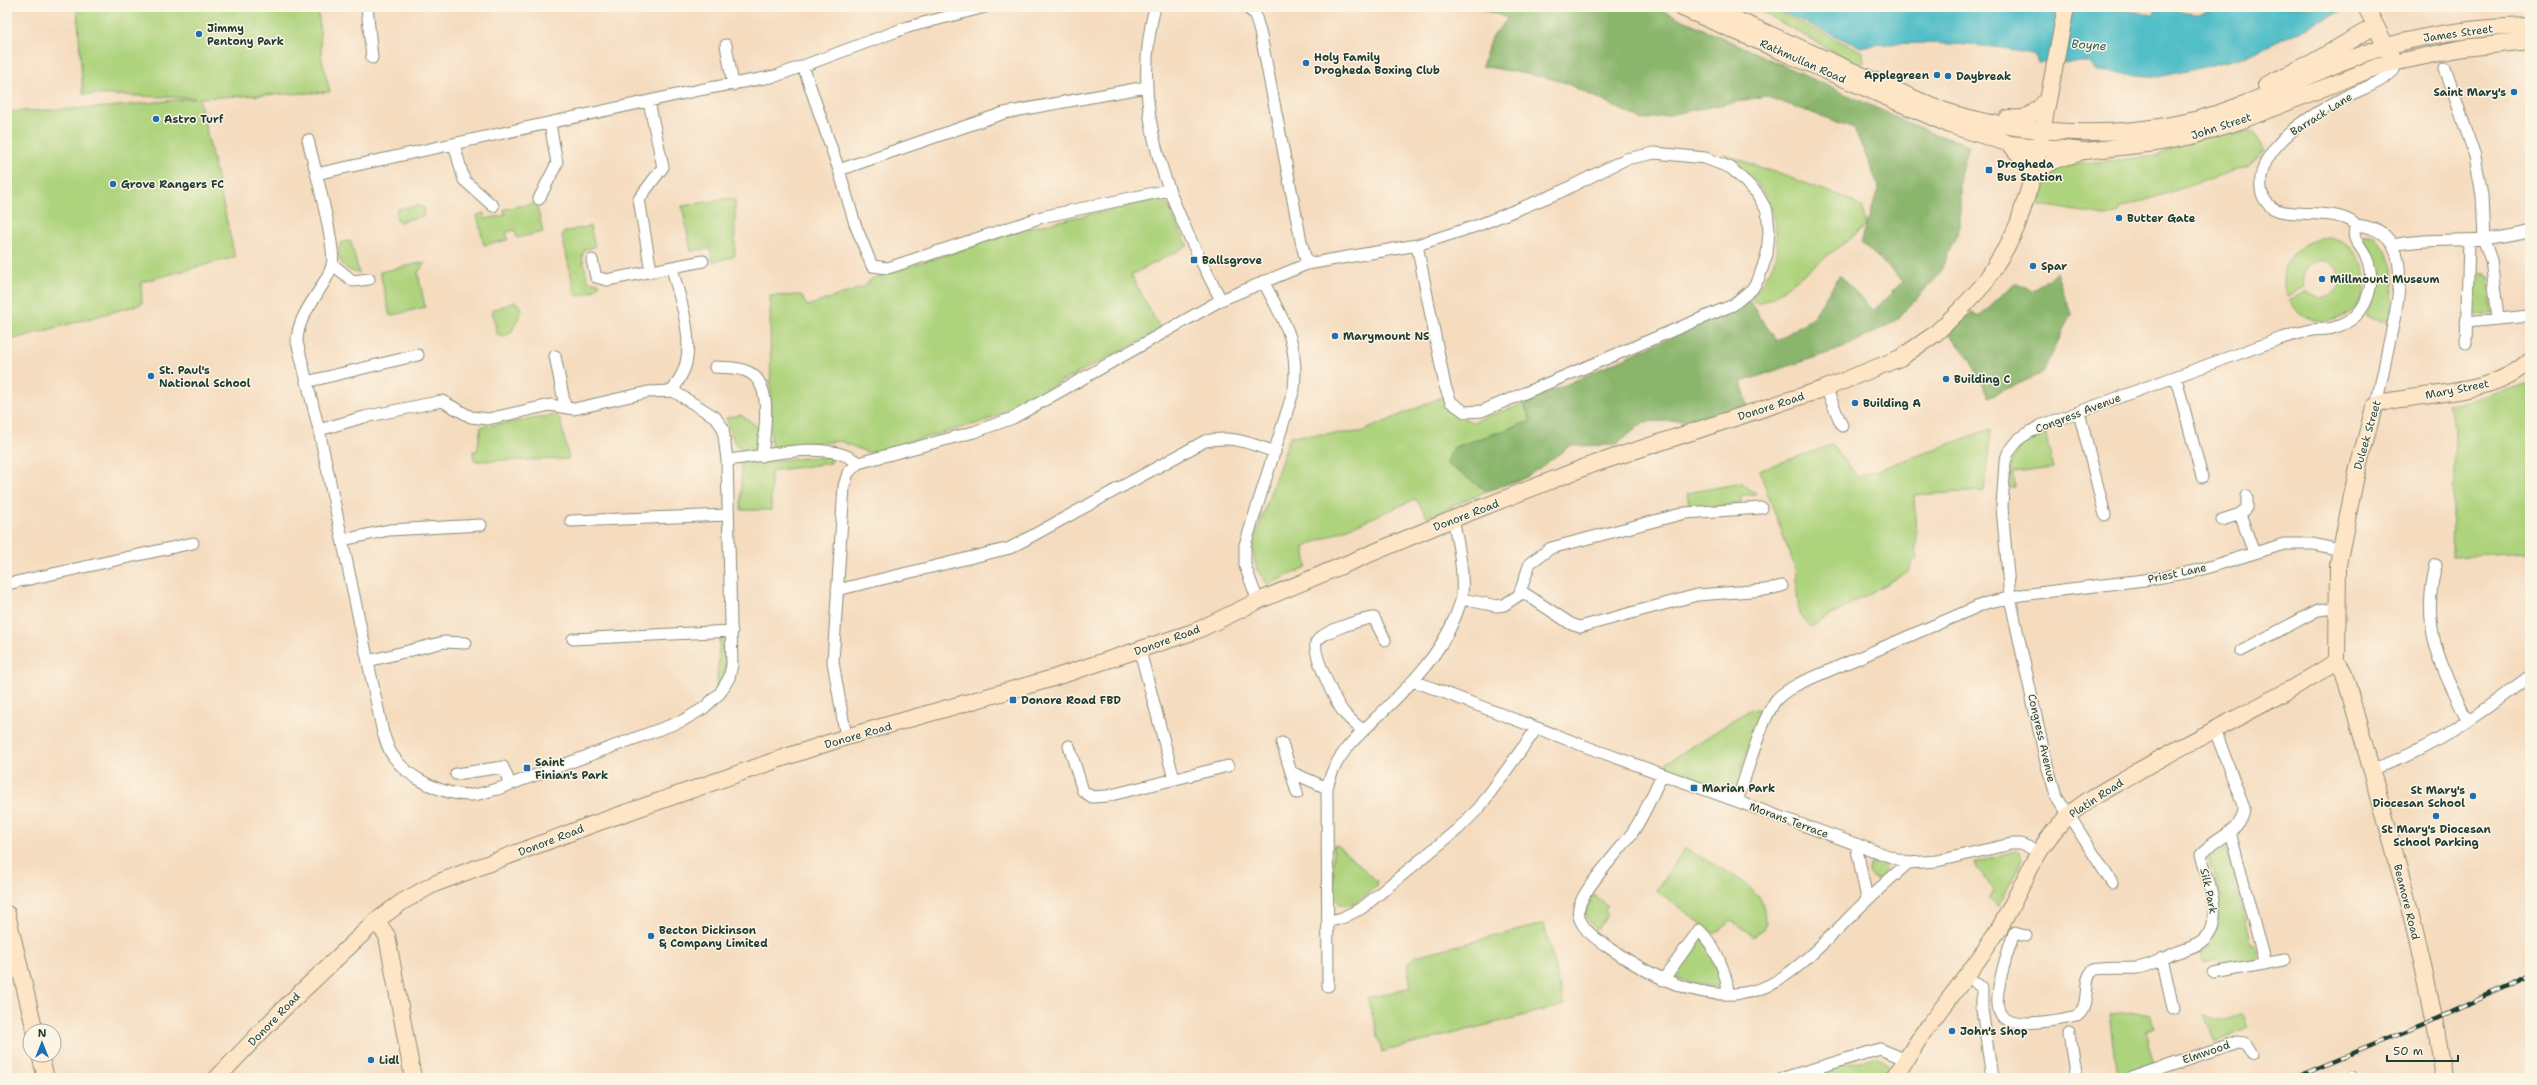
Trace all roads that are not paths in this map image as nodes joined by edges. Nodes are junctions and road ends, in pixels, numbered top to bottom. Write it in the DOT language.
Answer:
graph roads {
  1 [pos="367,7"];
  2 [pos="985,7"];
  3 [pos="1155,7"];
  4 [pos="1246,7"];
  5 [pos="1680,7"];
  6 [pos="1708,7"];
  7 [pos="2066,7"];
  8 [pos="2368,8"];
  9 [pos="2375,26"];
  10 [pos="2530,26"];
  11 [pos="2530,41"];
  12 [pos="726,45"];
  13 [pos="2386,46"];
  14 [pos="372,58"];
  15 [pos="2394,63"];
  16 [pos="803,66"];
  17 [pos="2445,68"];
  18 [pos="733,85"];
  19 [pos="1146,87"];
  20 [pos="2048,99"];
  21 [pos="650,102"];
  22 [pos="2226,109"];
  23 [pos="1965,118"];
  24 [pos="550,124"];
  25 [pos="2043,129"];
  26 [pos="308,140"];
  27 [pos="454,144"];
  28 [pos="2010,144"];
  29 [pos="2040,147"];
  30 [pos="2085,151"];
  31 [pos="839,170"];
  32 [pos="2034,173"];
  33 [pos="316,174"];
  34 [pos="1168,190"];
  35 [pos="540,199"];
  36 [pos="493,206"];
  37 [pos="2361,225"];
  38 [pos="2530,232"];
  39 [pos="2469,241"];
  40 [pos="2484,241"];
  41 [pos="2393,245"];
  42 [pos="1417,246"];
  43 [pos="592,260"];
  44 [pos="703,261"];
  45 [pos="332,264"];
  46 [pos="1307,264"];
  47 [pos="672,268"];
  48 [pos="652,271"];
  49 [pos="369,279"];
  50 [pos="1263,281"];
  51 [pos="1221,300"];
  52 [pos="2530,316"];
  53 [pos="2498,318"];
  54 [pos="2466,322"];
  55 [pos="2466,343"];
  56 [pos="418,355"];
  57 [pos="555,356"];
  58 [pos="2530,360"];
  59 [pos="715,367"];
  60 [pos="2176,378"];
  61 [pos="306,382"];
  62 [pos="1826,388"];
  63 [pos="673,391"];
  64 [pos="2378,404"];
  65 [pos="565,406"];
  66 [pos="2079,412"];
  67 [pos="1842,426"];
  68 [pos="319,430"];
  69 [pos="1275,452"];
  70 [pos="762,456"];
  71 [pos="727,460"];
  72 [pos="858,463"];
  73 [pos="2202,476"];
  74 [pos="2247,496"];
  75 [pos="1762,508"];
  76 [pos="2240,514"];
  77 [pos="728,515"];
  78 [pos="2105,515"];
  79 [pos="1453,519"];
  80 [pos="571,520"];
  81 [pos="2222,520"];
  82 [pos="481,525"];
  83 [pos="343,540"];
  84 [pos="193,543"];
  85 [pos="2340,550"];
  86 [pos="2254,553"];
  87 [pos="2436,565"];
  88 [pos="7,584"];
  89 [pos="1782,586"];
  90 [pos="837,590"];
  91 [pos="1521,591"];
  92 [pos="2010,598"];
  93 [pos="1462,599"];
  94 [pos="1258,601"];
  95 [pos="2336,608"];
  96 [pos="732,631"];
  97 [pos="573,639"];
  98 [pos="1385,640"];
  99 [pos="466,643"];
  100 [pos="1140,651"];
  101 [pos="2241,651"];
  102 [pos="368,661"];
  103 [pos="2337,661"];
  104 [pos="2530,676"];
  105 [pos="1414,681"];
  106 [pos="2467,720"];
  107 [pos="1537,728"];
  108 [pos="2215,730"];
  109 [pos="1363,731"];
  110 [pos="846,737"];
  111 [pos="1282,743"];
  112 [pos="1069,746"];
  113 [pos="1228,766"];
  114 [pos="2370,769"];
  115 [pos="1291,772"];
  116 [pos="456,774"];
  117 [pos="1662,774"];
  118 [pos="1174,780"];
  119 [pos="510,784"];
  120 [pos="1327,788"];
  121 [pos="1297,793"];
  122 [pos="1737,801"];
  123 [pos="2068,816"];
  124 [pos="2230,832"];
  125 [pos="1856,845"];
  126 [pos="2039,851"];
  127 [pos="1908,863"];
  128 [pos="2112,883"];
  129 [pos="1867,899"];
  130 [pos="7,914"];
  131 [pos="376,921"];
  132 [pos="1330,921"];
  133 [pos="2026,936"];
  134 [pos="2162,958"];
  135 [pos="2284,960"];
  136 [pos="2265,964"];
  137 [pos="2214,973"];
  138 [pos="1967,976"];
  139 [pos="1664,980"];
  140 [pos="1328,986"];
  141 [pos="1728,994"];
  142 [pos="2173,1008"];
  143 [pos="33,1023"];
  144 [pos="2069,1034"];
  145 [pos="2252,1055"];
  146 [pos="1906,1060"];
  147 [pos="42,1063"];
  148 [pos="46,1078"];
  149 [pos="217,1078"];
  150 [pos="413,1078"];
  151 [pos="1782,1078"];
  152 [pos="1894,1078"];
  153 [pos="1992,1078"];
  154 [pos="2076,1078"];
  155 [pos="2132,1078"];
  156 [pos="2444,1078"];
  1 -- 14 [label="street"];
  2 -- 16 [label="street"];
  3 -- 19 [label="street"];
  4 -- 46 [label="street"];
  5 -- 28 [label="main road, Rathmullan Road"];
  6 -- 23 [label="main road, Rathmullan Road"];
  7 -- 20 [label="main road, Donore Road"];
  8 -- 9 [label="main road"];
  9 -- 13 [label="main road"];
  9 -- 22 [label="main road"];
  10 -- 13 [label="main road, James Street"];
  11 -- 15 [label="main road, James Street"];
  12 -- 18 [label="street"];
  13 -- 15 [label="main road"];
  13 -- 22 [label="main road, John Street"];
  15 -- 30 [label="main road, John Street"];
  15 -- 37 [label="street, Barrack Lane"];
  16 -- 18 [label="street"];
  16 -- 31 [label="street"];
  17 -- 40 [label="street"];
  18 -- 21 [label="street"];
  19 -- 31 [label="street"];
  19 -- 34 [label="street"];
  20 -- 23 [label="main road"];
  20 -- 25 [label="main road, Donore Road"];
  21 -- 24 [label="street"];
  21 -- 48 [label="street"];
  22 -- 25 [label="main road, John Street"];
  23 -- 25 [label="main road, Rathmullan Road"];
  24 -- 27 [label="street"];
  24 -- 35 [label="street"];
  25 -- 29 [label="main road, Donore Road"];
  26 -- 33 [label="street"];
  27 -- 33 [label="street"];
  27 -- 36 [label="street"];
  28 -- 29 [label="main road, Rathmullan Road"];
  28 -- 32 [label="main road"];
  29 -- 30 [label="main road, John Street"];
  29 -- 32 [label="main road, Donore Road"];
  30 -- 32 [label="main road"];
  31 -- 34 [label="street"];
  32 -- 62 [label="main road, Donore Road"];
  33 -- 45 [label="street"];
  34 -- 51 [label="street"];
  37 -- 41 [label="street, Duleek Street"];
  37 -- 60 [label="street, Congress Avenue"];
  38 -- 40 [label="street"];
  39 -- 40 [label="street"];
  39 -- 41 [label="street"];
  39 -- 54 [label="street"];
  40 -- 53 [label="street"];
  41 -- 64 [label="street, Duleek Street"];
  42 -- 42 [label="street"];
  42 -- 46 [label="street"];
  43 -- 48 [label="street"];
  44 -- 47 [label="street"];
  45 -- 49 [label="street"];
  45 -- 61 [label="street"];
  46 -- 50 [label="street"];
  47 -- 48 [label="street"];
  47 -- 63 [label="street"];
  50 -- 51 [label="street"];
  50 -- 69 [label="street"];
  51 -- 72 [label="street"];
  52 -- 53 [label="street"];
  53 -- 54 [label="street"];
  54 -- 55 [label="street"];
  56 -- 61 [label="street"];
  57 -- 65 [label="street"];
  58 -- 64 [label="main road, Mary Street"];
  59 -- 70 [label="street"];
  60 -- 66 [label="street, Congress Avenue"];
  60 -- 73 [label="street"];
  61 -- 68 [label="street"];
  62 -- 67 [label="street"];
  62 -- 79 [label="main road, Donore Road"];
  63 -- 65 [label="street"];
  63 -- 71 [label="street"];
  64 -- 85 [label="main road, Duleek Street"];
  65 -- 68 [label="street"];
  66 -- 78 [label="street"];
  66 -- 92 [label="street, Congress Avenue"];
  68 -- 83 [label="street"];
  69 -- 90 [label="street"];
  69 -- 94 [label="street"];
  70 -- 71 [label="street"];
  70 -- 72 [label="street"];
  71 -- 77 [label="street"];
  72 -- 90 [label="street"];
  74 -- 76 [label="street"];
  75 -- 91 [label="street"];
  76 -- 81 [label="street"];
  76 -- 86 [label="street"];
  77 -- 80 [label="street"];
  77 -- 96 [label="street"];
  79 -- 93 [label="street"];
  79 -- 94 [label="main road, Donore Road"];
  82 -- 83 [label="street"];
  83 -- 102 [label="street"];
  84 -- 88 [label="street"];
  85 -- 86 [label="street, Priest Lane"];
  85 -- 95 [label="main road, Duleek Street"];
  86 -- 92 [label="street, Priest Lane"];
  87 -- 106 [label="street"];
  89 -- 91 [label="street"];
  90 -- 110 [label="street"];
  91 -- 93 [label="street"];
  92 -- 122 [label="street, Priest Lane"];
  92 -- 123 [label="street, Congress Avenue"];
  93 -- 105 [label="street"];
  94 -- 100 [label="main road, Donore Road"];
  95 -- 101 [label="street"];
  95 -- 103 [label="main road, Duleek Street"];
  96 -- 97 [label="street"];
  96 -- 119 [label="street"];
  98 -- 109 [label="street"];
  99 -- 102 [label="street"];
  100 -- 110 [label="main road, Donore Road"];
  100 -- 118 [label="street"];
  102 -- 119 [label="street"];
  103 -- 108 [label="main road, Platin Road"];
  103 -- 114 [label="main road, Beamore Road"];
  104 -- 106 [label="street"];
  105 -- 107 [label="street, Morans Terrace"];
  105 -- 109 [label="street"];
  106 -- 114 [label="street"];
  107 -- 117 [label="street, Morans Terrace"];
  107 -- 132 [label="street"];
  108 -- 123 [label="main road, Platin Road"];
  108 -- 124 [label="street, Silk Park"];
  109 -- 120 [label="street"];
  110 -- 131 [label="main road, Donore Road"];
  111 -- 115 [label="street"];
  112 -- 118 [label="street"];
  113 -- 118 [label="street"];
  114 -- 156 [label="main road, Beamore Road"];
  115 -- 120 [label="street"];
  115 -- 121 [label="street"];
  116 -- 119 [label="street"];
  117 -- 122 [label="street, Morans Terrace"];
  117 -- 139 [label="street"];
  120 -- 132 [label="street"];
  122 -- 125 [label="street, Morans Terrace"];
  123 -- 126 [label="main road, Platin Road"];
  123 -- 128 [label="street, Congress Avenue"];
  124 -- 134 [label="street, Silk Park"];
  124 -- 136 [label="street"];
  125 -- 127 [label="street, Morans Terrace"];
  125 -- 129 [label="street"];
  126 -- 127 [label="street, Morans Terrace"];
  126 -- 138 [label="main road, Platin Road"];
  127 -- 129 [label="street"];
  129 -- 141 [label="street"];
  130 -- 143 [label="main road"];
  131 -- 149 [label="main road, Donore Road"];
  131 -- 150 [label="main road"];
  132 -- 140 [label="street"];
  133 -- 134 [label="street, Silk Park"];
  134 -- 142 [label="street"];
  135 -- 136 [label="street"];
  136 -- 137 [label="street"];
  138 -- 146 [label="main road, Platin Road"];
  138 -- 153 [label="street"];
  139 -- 141 [label="street"];
  139 -- 141 [label="street"];
  144 -- 154 [label="street"];
  145 -- 155 [label="street, Elmwood"];
  146 -- 151 [label="street"];
  146 -- 152 [label="main road, Platin Road"];
  147 -- 148 [label="main road"];
}
